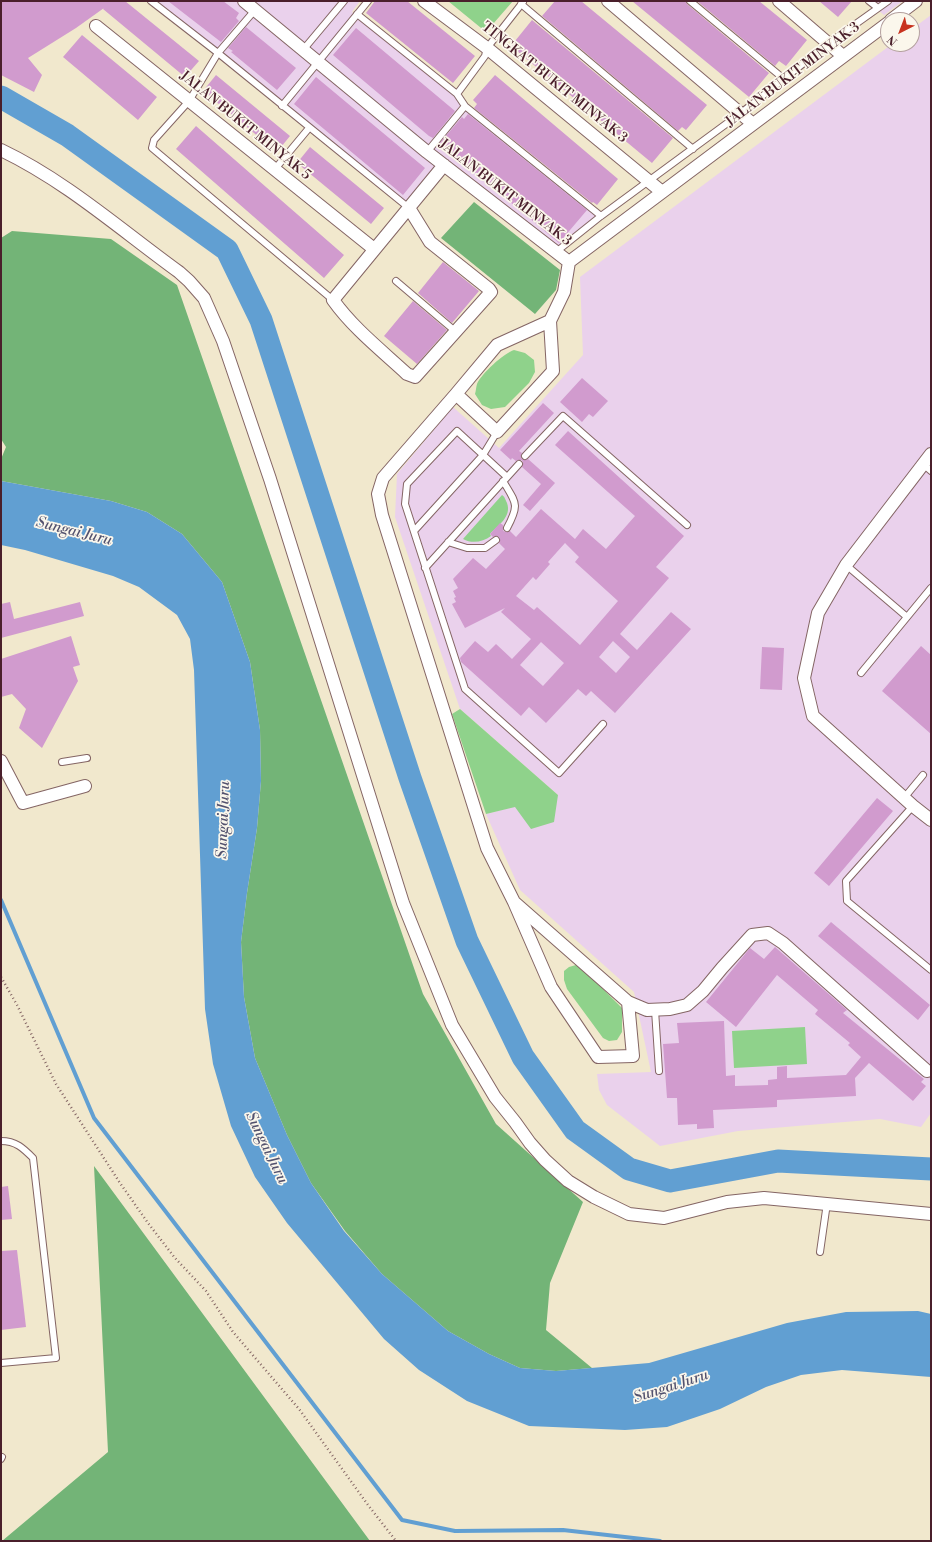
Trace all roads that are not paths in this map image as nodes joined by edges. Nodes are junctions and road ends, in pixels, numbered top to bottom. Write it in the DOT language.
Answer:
graph roads {
  1 [pos="151,1"];
  2 [pos="244,1"];
  3 [pos="344,1"];
  4 [pos="368,1"];
  5 [pos="424,1"];
  6 [pos="608,1"];
  7 [pos="690,1"];
  8 [pos="779,1"];
  9 [pos="869,1"];
  10 [pos="888,1"];
  11 [pos="916,1"];
  12 [pos="523,3"];
  13 [pos="878,8"];
  14 [pos="255,10"];
  15 [pos="902,12"];
  16 [pos="357,14"];
  17 [pos="96,26"];
  18 [pos="880,28"];
  19 [pos="829,43"];
  20 [pos="487,48"];
  21 [pos="303,50"];
  22 [pos="218,53"];
  23 [pos="843,56"];
  24 [pos="318,62"];
  25 [pos="784,79"];
  26 [pos="457,94"];
  27 [pos="189,101"];
  28 [pos="282,106"];
  29 [pos="464,106"];
  30 [pos="741,113"];
  31 [pos="753,124"];
  32 [pos="309,128"];
  33 [pos="693,149"];
  34 [pos="1,150"];
  35 [pos="427,152"];
  36 [pos="444,165"];
  37 [pos="275,169"];
  38 [pos="649,180"];
  39 [pos="662,192"];
  40 [pos="409,208"];
  41 [pos="601,216"];
  42 [pos="374,249"];
  43 [pos="556,252"];
  44 [pos="569,262"];
  45 [pos="396,281"];
  46 [pos="332,300"];
  47 [pos="550,321"];
  48 [pos="455,331"];
  49 [pos="456,394"];
  50 [pos="497,432"];
  51 [pos="931,454"];
  52 [pos="483,455"];
  53 [pos="526,456"];
  54 [pos="519,464"];
  55 [pos="927,467"];
  56 [pos="505,479"];
  57 [pos="687,525"];
  58 [pos="507,528"];
  59 [pos="414,531"];
  60 [pos="496,540"];
  61 [pos="448,542"];
  62 [pos="846,565"];
  63 [pos="425,568"];
  64 [pos="931,588"];
  65 [pos="907,617"];
  66 [pos="861,673"];
  67 [pos="603,724"];
  68 [pos="87,758"];
  69 [pos="1,761"];
  70 [pos="62,762"];
  71 [pos="923,775"];
  72 [pos="85,786"];
  73 [pos="908,802"];
  74 [pos="931,820"];
  75 [pos="514,902"];
  76 [pos="931,970"];
  77 [pos="628,1002"];
  78 [pos="655,1010"];
  79 [pos="659,1071"];
  80 [pos="927,1071"];
  81 [pos="1,1141"];
  82 [pos="827,1203"];
  83 [pos="931,1214"];
  84 [pos="820,1252"];
  85 [pos="1,1363"];
  1 -- 22 [label="lane"];
  2 -- 14 [label="street, JALAN BUKIT MINYAK 3"];
  3 -- 21 [label="lane"];
  4 -- 16 [label="lane"];
  5 -- 20 [label="street, TINGKAT BUKIT MINYAK 3"];
  6 -- 30 [label="street"];
  7 -- 25 [label="lane"];
  8 -- 19 [label="street"];
  9 -- 13 [label="lane"];
  10 -- 13 [label="lane"];
  11 -- 15 [label="street"];
  12 -- 20 [label="lane"];
  12 -- 33 [label="lane"];
  13 -- 19 [label="lane"];
  14 -- 21 [label="street, JALAN BUKIT MINYAK 3"];
  14 -- 22 [label="lane"];
  16 -- 24 [label="lane"];
  16 -- 26 [label="lane"];
  17 -- 27 [label="street, JALAN BUKIT MINYAK 5"];
  18 -- 23 [label="street, JALAN BUKIT MINYAK 3"];
  19 -- 23 [label="street"];
  19 -- 25 [label="lane"];
  20 -- 26 [label="lane"];
  20 -- 38 [label="street, TINGKAT BUKIT MINYAK 3"];
  21 -- 24 [label="street, JALAN BUKIT MINYAK 3"];
  22 -- 27 [label="lane"];
  22 -- 28 [label="lane"];
  23 -- 31 [label="street, JALAN BUKIT MINYAK 3"];
  24 -- 28 [label="lane"];
  24 -- 35 [label="street, JALAN BUKIT MINYAK 3"];
  25 -- 30 [label="lane"];
  26 -- 29 [label="lane"];
  27 -- 37 [label="street, JALAN BUKIT MINYAK 5"];
  27 -- 46 [label="lane"];
  28 -- 32 [label="lane"];
  29 -- 35 [label="lane"];
  29 -- 41 [label="lane"];
  30 -- 31 [label="street"];
  30 -- 33 [label="lane"];
  31 -- 39 [label="street, JALAN BUKIT MINYAK 3"];
  32 -- 37 [label="lane"];
  32 -- 40 [label="lane"];
  33 -- 38 [label="lane"];
  34 -- 82 [label="street"];
  35 -- 36 [label="street, JALAN BUKIT MINYAK 3"];
  36 -- 40 [label="street"];
  36 -- 43 [label="street, JALAN BUKIT MINYAK 3"];
  37 -- 42 [label="street, JALAN BUKIT MINYAK 5"];
  38 -- 39 [label="street, TINGKAT BUKIT MINYAK 3"];
  38 -- 41 [label="lane"];
  39 -- 44 [label="street, JALAN BUKIT MINYAK 3"];
  40 -- 42 [label="street"];
  40 -- 48 [label="street"];
  41 -- 43 [label="lane"];
  42 -- 46 [label="street"];
  43 -- 44 [label="street, JALAN BUKIT MINYAK 3"];
  44 -- 47 [label="street"];
  45 -- 48 [label="lane"];
  46 -- 48 [label="street"];
  47 -- 49 [label="street"];
  47 -- 50 [label="street"];
  49 -- 50 [label="street"];
  49 -- 75 [label="street"];
  50 -- 52 [label="lane"];
  51 -- 55 [label="street"];
  52 -- 56 [label="lane"];
  52 -- 59 [label="lane"];
  52 -- 59 [label="lane"];
  53 -- 57 [label="lane"];
  54 -- 56 [label="lane"];
  55 -- 62 [label="street"];
  56 -- 58 [label="lane"];
  56 -- 61 [label="lane"];
  59 -- 63 [label="lane"];
  60 -- 61 [label="lane"];
  61 -- 63 [label="lane"];
  62 -- 65 [label="lane"];
  62 -- 73 [label="street"];
  63 -- 67 [label="lane"];
  64 -- 65 [label="lane"];
  65 -- 66 [label="lane"];
  68 -- 70 [label="lane"];
  69 -- 72 [label="street"];
  71 -- 73 [label="lane"];
  73 -- 74 [label="street"];
  73 -- 76 [label="lane"];
  75 -- 77 [label="street"];
  75 -- 77 [label="street"];
  77 -- 78 [label="street"];
  78 -- 79 [label="lane"];
  78 -- 80 [label="street"];
  81 -- 85 [label="lane"];
  82 -- 83 [label="street"];
  82 -- 84 [label="lane"];
}
